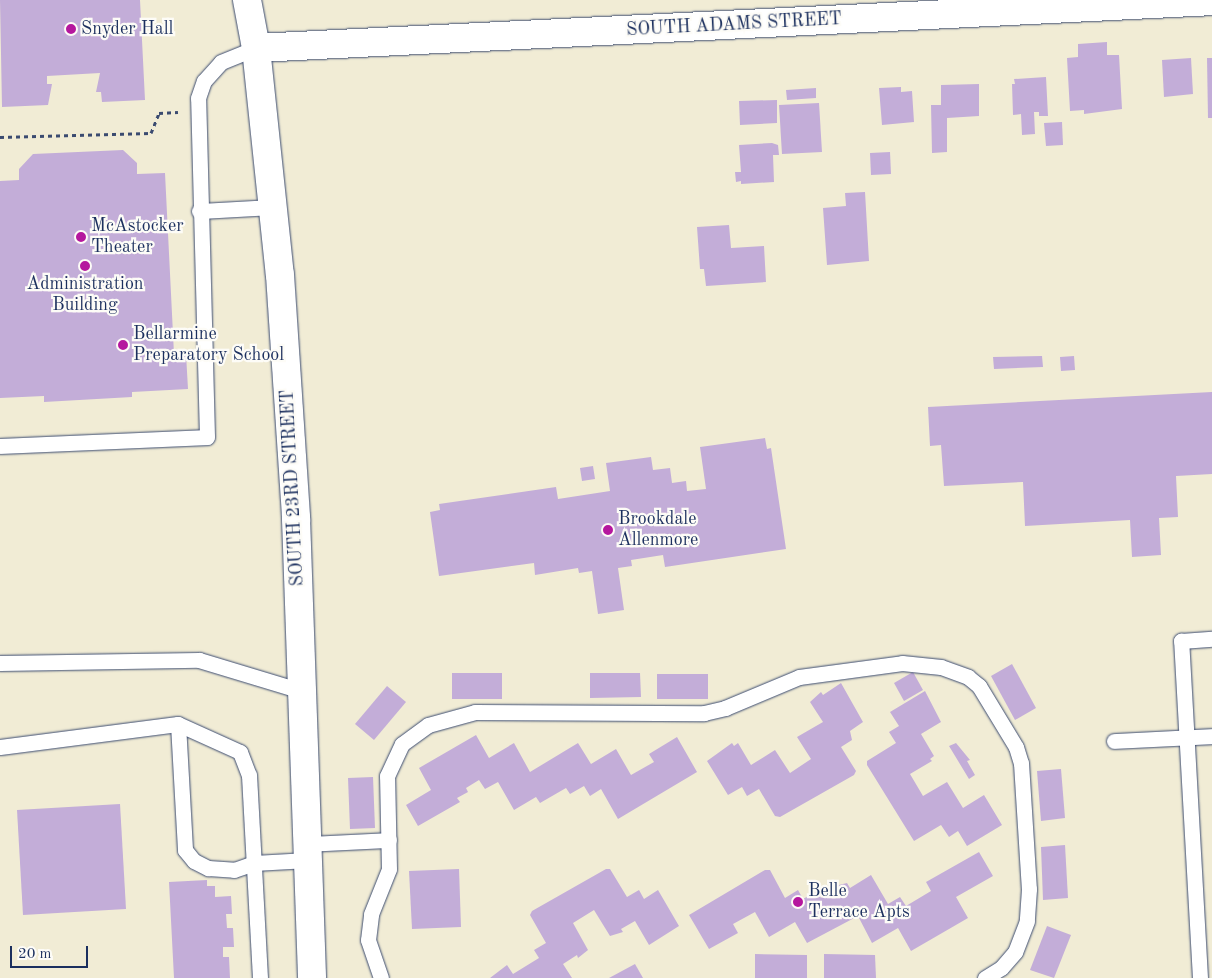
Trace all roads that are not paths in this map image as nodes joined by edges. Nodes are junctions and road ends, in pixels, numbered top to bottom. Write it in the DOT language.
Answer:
graph roads {
  1 [pos="247,0"];
  2 [pos="1212,1"];
  3 [pos="1075,4"];
  4 [pos="861,10"];
  5 [pos="256,48"];
  6 [pos="274,207"];
  7 [pos="199,211"];
  8 [pos="0,446"];
  9 [pos="1212,639"];
  10 [pos="0,663"];
  11 [pos="302,691"];
  12 [pos="178,724"];
  13 [pos="1212,736"];
  14 [pos="1185,738"];
  15 [pos="1114,741"];
  16 [pos="0,747"];
  17 [pos="389,840"];
  18 [pos="307,852"];
  19 [pos="254,863"];
  20 [pos="260,978"];
  21 [pos="312,978"];
  22 [pos="381,978"];
  23 [pos="985,978"];
  24 [pos="1200,978"];
  1 -- 5 [label="street, SOUTH 23RD STREET"];
  2 -- 3 [label="street, SOUTH ADAMS STREET"];
  3 -- 4 [label="street, SOUTH ADAMS STREET"];
  4 -- 5 [label="street, SOUTH ADAMS STREET"];
  5 -- 6 [label="street, SOUTH 23RD STREET"];
  5 -- 7 [label="lane"];
  6 -- 7 [label="lane"];
  6 -- 11 [label="street, SOUTH 23RD STREET"];
  7 -- 8 [label="lane"];
  9 -- 14 [label="lane"];
  10 -- 11 [label="lane"];
  11 -- 18 [label="street, SOUTH 23RD STREET"];
  12 -- 16 [label="lane"];
  12 -- 19 [label="lane"];
  12 -- 19 [label="lane"];
  13 -- 14 [label="lane"];
  14 -- 15 [label="lane"];
  14 -- 24 [label="lane"];
  17 -- 18 [label="lane"];
  17 -- 22 [label="lane"];
  17 -- 23 [label="lane"];
  18 -- 19 [label="lane"];
  18 -- 21 [label="street, SOUTH 23RD STREET"];
  19 -- 20 [label="lane"];
}
